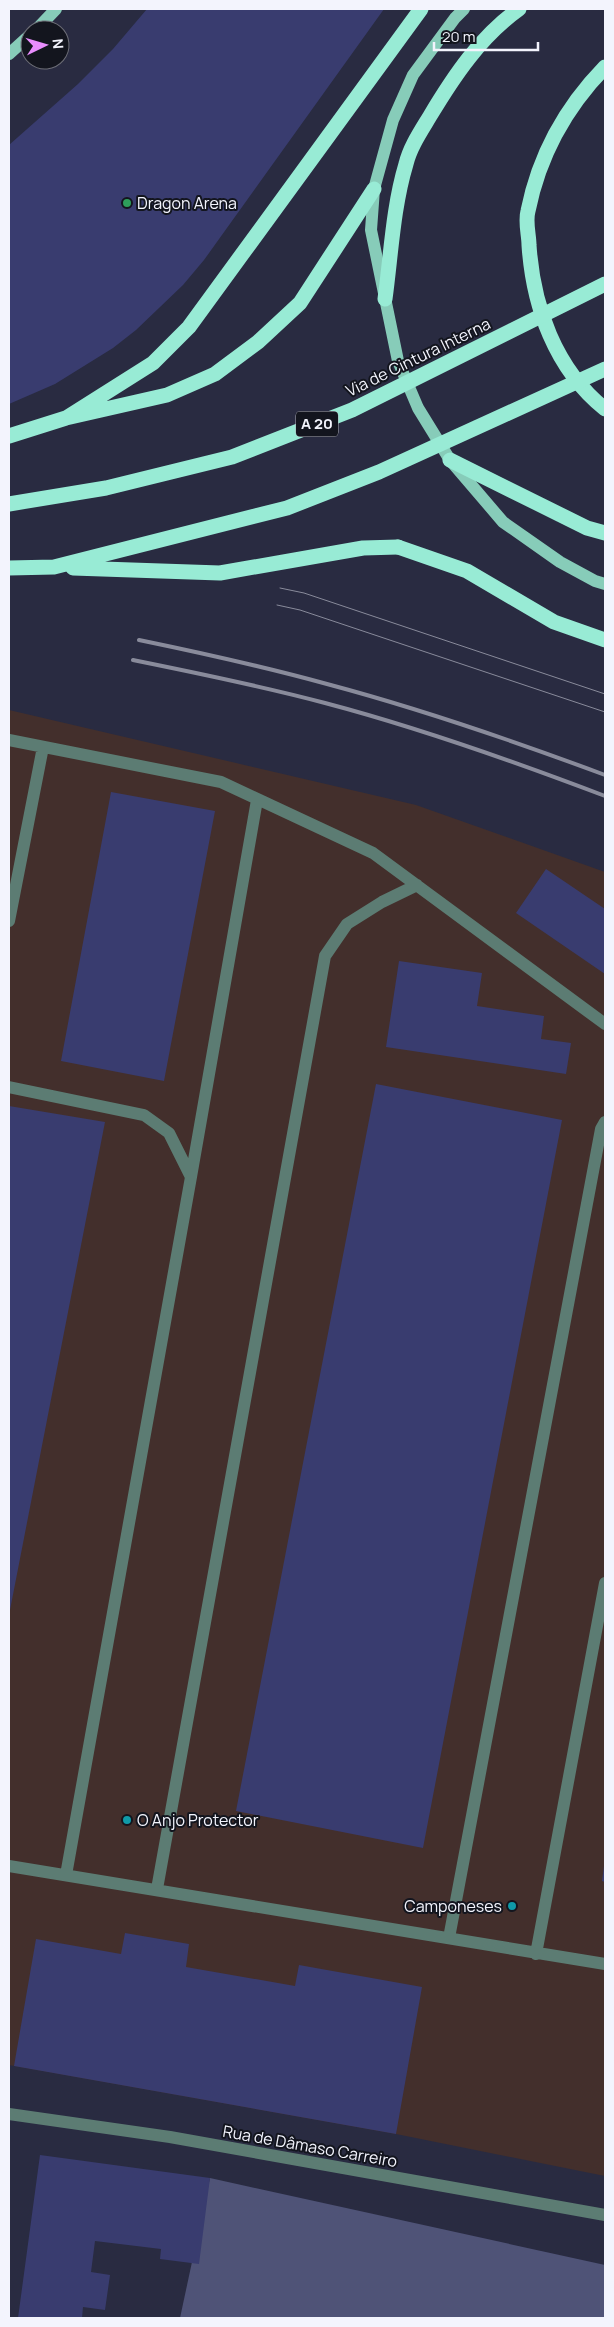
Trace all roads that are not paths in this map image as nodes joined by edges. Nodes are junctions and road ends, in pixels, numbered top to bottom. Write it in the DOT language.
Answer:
graph roads {
  1 [pos="56,9"];
  2 [pos="421,9"];
  3 [pos="519,9"];
  4 [pos="459,12"];
  5 [pos="46,20"];
  6 [pos="20,44"];
  7 [pos="9,54"];
  8 [pos="605,67"];
  9 [pos="374,188"];
  10 [pos="605,284"];
  11 [pos="385,299"];
  12 [pos="605,369"];
  13 [pos="605,408"];
  14 [pos="66,418"];
  15 [pos="9,436"];
  16 [pos="450,460"];
  17 [pos="9,504"];
  18 [pos="605,533"];
  19 [pos="54,567"];
  20 [pos="9,568"];
  21 [pos="605,584"];
  22 [pos="605,640"];
  23 [pos="9,740"];
  24 [pos="44,747"];
  25 [pos="257,800"];
  26 [pos="417,885"];
  27 [pos="9,921"];
  28 [pos="605,1024"];
  29 [pos="9,1087"];
  30 [pos="605,1122"];
  31 [pos="192,1177"];
  32 [pos="605,1583"];
  33 [pos="9,1866"];
  34 [pos="66,1875"];
  35 [pos="157,1889"];
  36 [pos="448,1938"];
  37 [pos="536,1954"];
  38 [pos="605,1964"];
  39 [pos="9,2114"];
  40 [pos="605,2215"];
  1 -- 5 [label="main road"];
  2 -- 14 [label="highway"];
  3 -- 11 [label="highway"];
  4 -- 9 [label="main road"];
  6 -- 7 [label="main road"];
  8 -- 13 [label="highway"];
  9 -- 11 [label="main road"];
  9 -- 14 [label="highway"];
  10 -- 17 [label="highway, Via de Cintura Interna / A 20, bridge"];
  11 -- 16 [label="main road"];
  12 -- 19 [label="highway, bridge"];
  14 -- 15 [label="highway"];
  16 -- 18 [label="highway"];
  16 -- 21 [label="main road"];
  19 -- 20 [label="highway, bridge"];
  19 -- 22 [label="highway, bridge"];
  23 -- 24 [label="street"];
  24 -- 25 [label="street"];
  24 -- 27 [label="street"];
  25 -- 26 [label="street"];
  25 -- 31 [label="street"];
  26 -- 28 [label="street"];
  26 -- 35 [label="street"];
  29 -- 31 [label="street"];
  30 -- 36 [label="street"];
  31 -- 34 [label="street"];
  32 -- 37 [label="street"];
  33 -- 34 [label="street"];
  34 -- 35 [label="street"];
  35 -- 36 [label="street"];
  36 -- 37 [label="street"];
  37 -- 38 [label="street"];
  39 -- 40 [label="street, Rua de Dâmaso Carreiro"];
}
